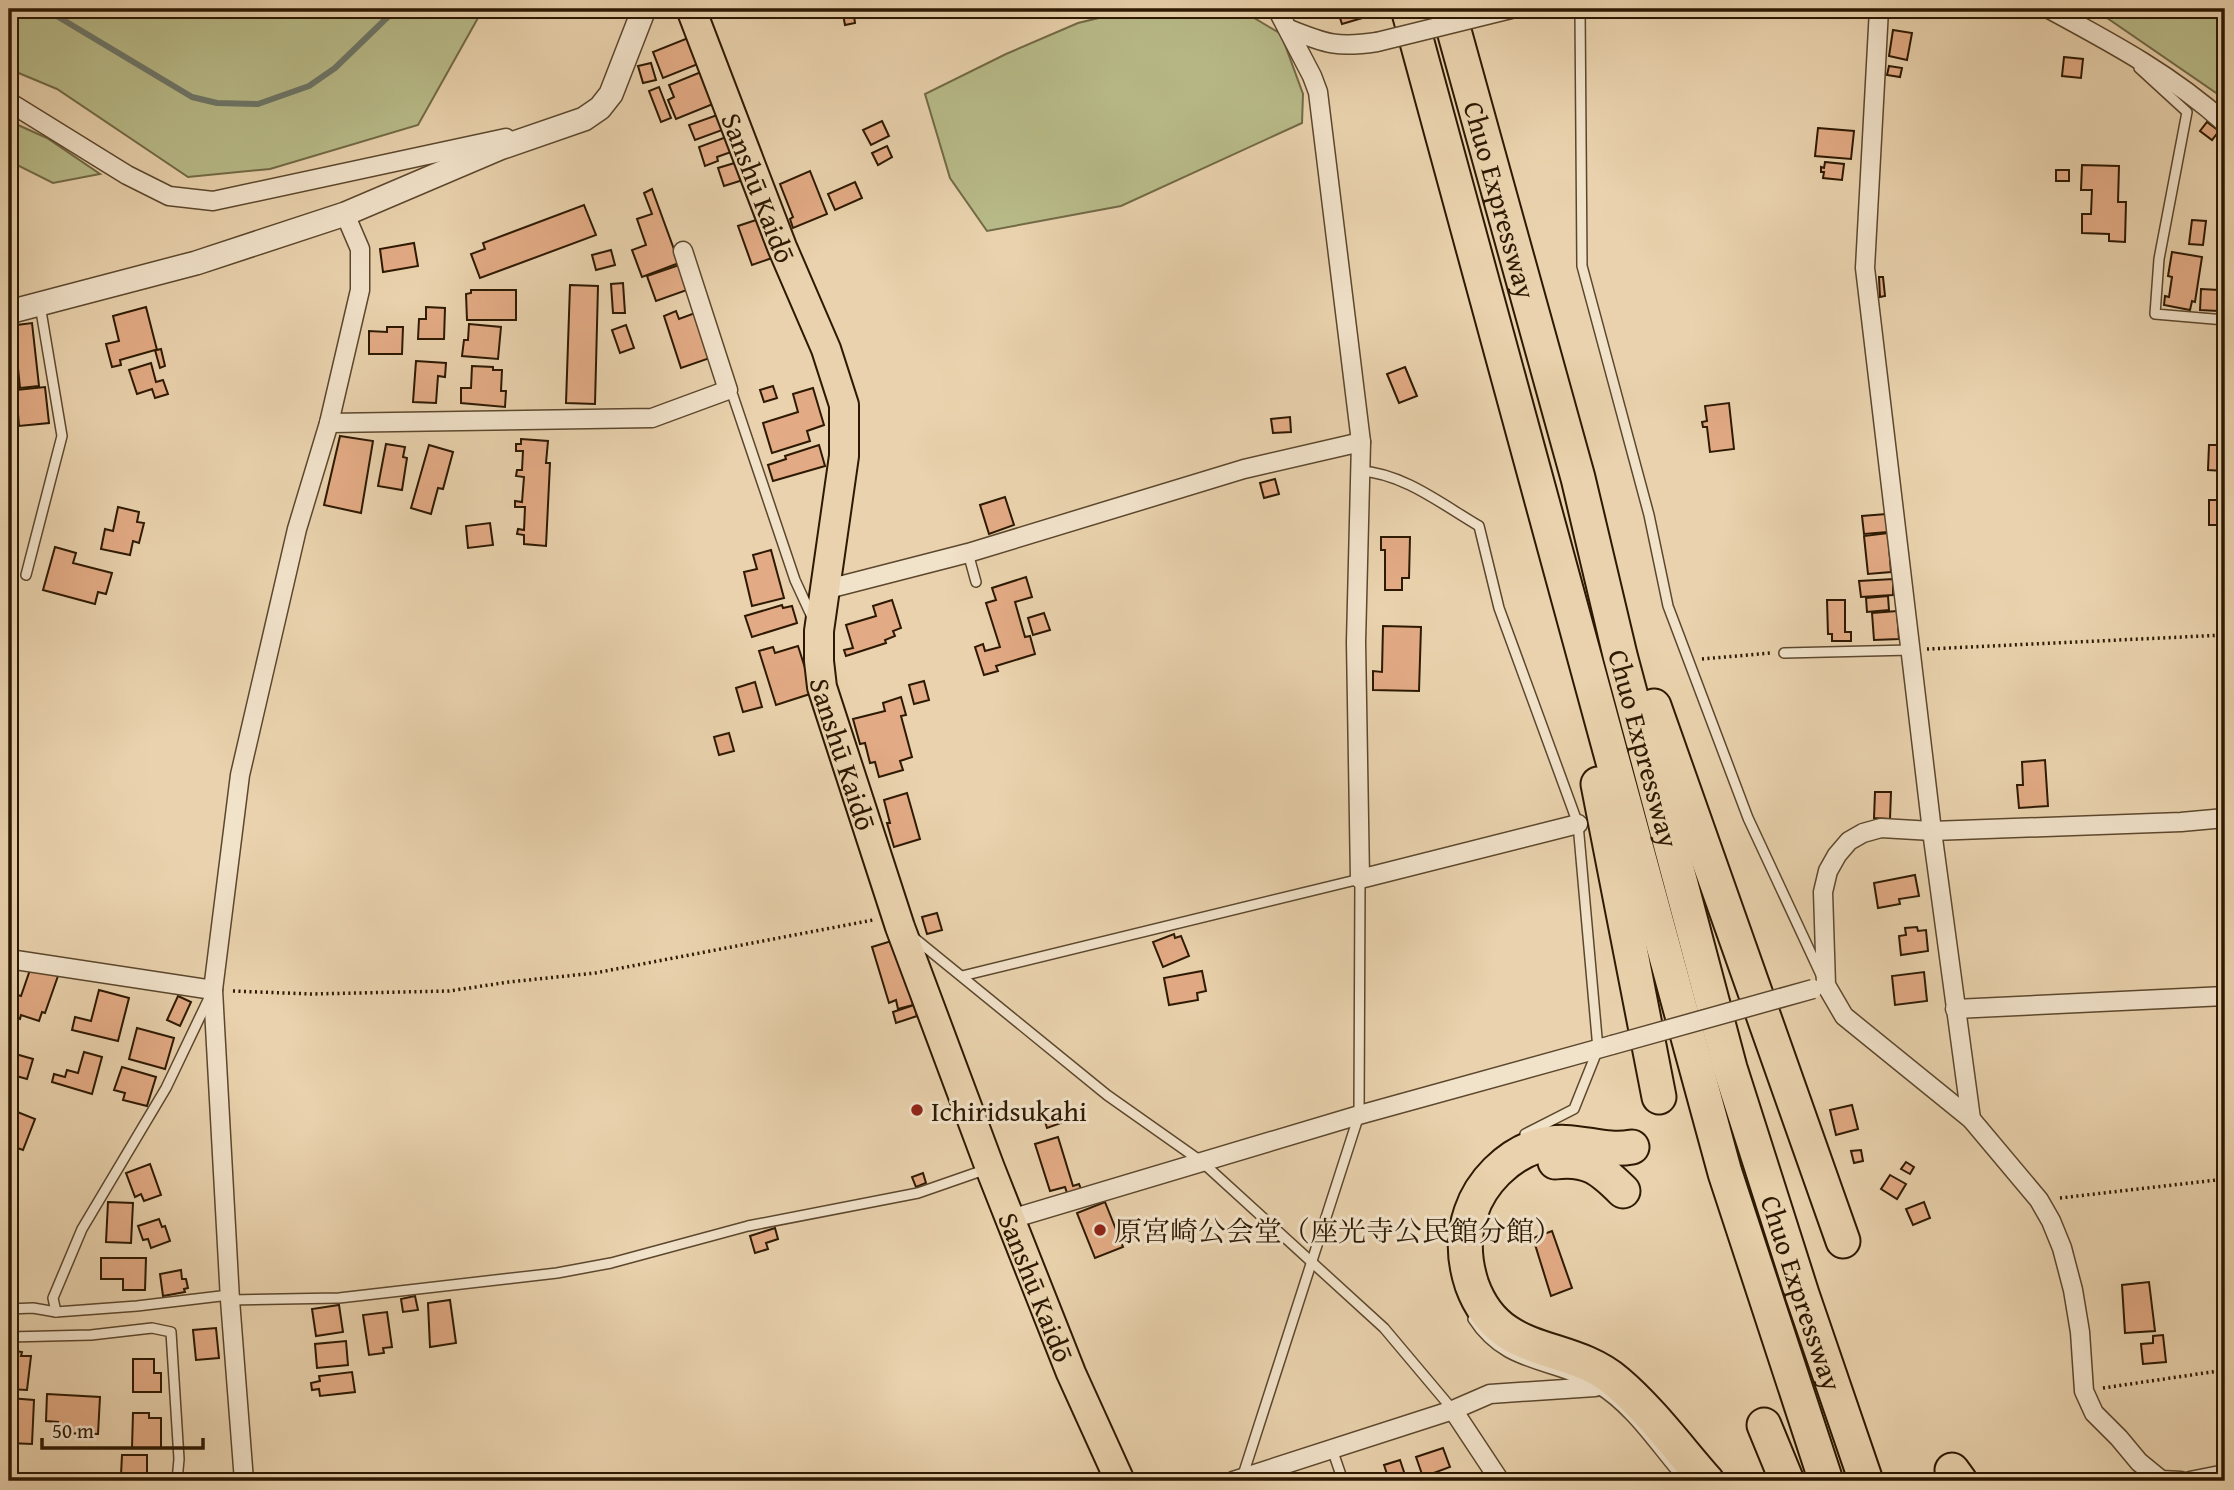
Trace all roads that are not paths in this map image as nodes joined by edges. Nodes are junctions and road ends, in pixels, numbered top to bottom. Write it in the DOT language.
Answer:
graph roads {
  1 [pos="644,9"];
  2 [pos="691,9"];
  3 [pos="1277,9"];
  4 [pos="1408,9"];
  5 [pos="1448,9"];
  6 [pos="1512,9"];
  7 [pos="1580,9"];
  8 [pos="1879,9"];
  9 [pos="2049,9"];
  10 [pos="1289,29"];
  11 [pos="2136,55"];
  12 [pos="9,102"];
  13 [pos="2225,123"];
  14 [pos="571,124"];
  15 [pos="345,214"];
  16 [pos="683,251"];
  17 [pos="40,305"];
  18 [pos="9,312"];
  19 [pos="2225,320"];
  20 [pos="728,390"];
  21 [pos="330,423"];
  22 [pos="1361,442"];
  23 [pos="1360,471"];
  24 [pos="1578,478"];
  25 [pos="1549,526"];
  26 [pos="968,553"];
  27 [pos="26,575"];
  28 [pos="976,582"];
  29 [pos="824,590"];
  30 [pos="819,631"];
  31 [pos="1911,650"];
  32 [pos="1784,653"];
  33 [pos="2225,818"];
  34 [pos="1578,824"];
  35 [pos="1932,831"];
  36 [pos="1360,878"];
  37 [pos="898,921"];
  38 [pos="9,959"];
  39 [pos="962,976"];
  40 [pos="1820,987"];
  41 [pos="213,990"];
  42 [pos="2225,996"];
  43 [pos="1955,1009"];
  44 [pos="1605,1047"];
  45 [pos="1659,1097"];
  46 [pos="1359,1115"];
  47 [pos="1971,1119"];
  48 [pos="1514,1140"];
  49 [pos="1632,1147"];
  50 [pos="1202,1162"];
  51 [pos="990,1168"];
  52 [pos="1623,1191"];
  53 [pos="1011,1219"];
  54 [pos="1843,1241"];
  55 [pos="1311,1263"];
  56 [pos="229,1297"];
  57 [pos="9,1309"];
  58 [pos="1468,1311"];
  59 [pos="56,1312"];
  60 [pos="9,1337"];
  61 [pos="1595,1387"];
  62 [pos="1453,1410"];
  63 [pos="1764,1425"];
  64 [pos="1332,1449"];
  65 [pos="2225,1474"];
  66 [pos="1238,1480"];
  67 [pos="177,1481"];
  68 [pos="244,1481"];
  69 [pos="1120,1481"];
  70 [pos="1343,1481"];
  71 [pos="1500,1481"];
  72 [pos="1685,1481"];
  73 [pos="1707,1481"];
  74 [pos="1731,1481"];
  75 [pos="1787,1481"];
  76 [pos="1826,1481"];
  77 [pos="1866,1481"];
  78 [pos="2181,1481"];
  79 [pos="2190,1481"];
  1 -- 14 [label="street"];
  2 -- 29 [label="main road, Sanshū Kaidō"];
  3 -- 10 [label="street"];
  4 -- 25 [label="highway, Chuo Expressway"];
  5 -- 24 [label="highway, Chuo Expressway"];
  6 -- 10 [label="street, bridge"];
  7 -- 40 [label="lane"];
  8 -- 31 [label="street"];
  9 -- 11 [label="street"];
  10 -- 22 [label="street"];
  11 -- 13 [label="street"];
  11 -- 19 [label="lane"];
  12 -- 14 [label="street"];
  14 -- 15 [label="street"];
  15 -- 17 [label="street"];
  15 -- 21 [label="street"];
  16 -- 20 [label="street"];
  17 -- 18 [label="street"];
  17 -- 27 [label="lane"];
  20 -- 21 [label="street"];
  20 -- 30 [label="lane"];
  21 -- 41 [label="street"];
  22 -- 23 [label="street"];
  22 -- 26 [label="street"];
  23 -- 34 [label="lane"];
  23 -- 36 [label="street"];
  24 -- 54 [label="highway"];
  24 -- 77 [label="highway, Chuo Expressway"];
  25 -- 45 [label="highway"];
  25 -- 76 [label="highway, Chuo Expressway"];
  26 -- 28 [label="lane"];
  26 -- 29 [label="street"];
  29 -- 30 [label="main road, Sanshū Kaidō"];
  30 -- 37 [label="main road, Sanshū Kaidō"];
  31 -- 32 [label="lane"];
  31 -- 35 [label="street"];
  33 -- 35 [label="street"];
  34 -- 36 [label="street"];
  34 -- 44 [label="lane"];
  35 -- 40 [label="street"];
  35 -- 43 [label="street"];
  36 -- 39 [label="lane"];
  36 -- 46 [label="lane"];
  37 -- 39 [label="lane"];
  37 -- 51 [label="main road, Sanshū Kaidō"];
  38 -- 41 [label="street"];
  39 -- 50 [label="lane"];
  40 -- 44 [label="street, bridge"];
  40 -- 47 [label="street"];
  41 -- 56 [label="street"];
  41 -- 59 [label="lane"];
  42 -- 43 [label="street"];
  43 -- 47 [label="street"];
  44 -- 46 [label="street"];
  44 -- 48 [label="lane"];
  46 -- 50 [label="street"];
  46 -- 55 [label="lane"];
  47 -- 78 [label="street"];
  49 -- 73 [label="highway"];
  50 -- 53 [label="street"];
  50 -- 55 [label="lane"];
  51 -- 53 [label="main road, Sanshū Kaidō"];
  51 -- 56 [label="lane"];
  52 -- 74 [label="highway"];
  53 -- 69 [label="main road, Sanshū Kaidō"];
  55 -- 62 [label="lane"];
  55 -- 66 [label="lane"];
  56 -- 59 [label="lane"];
  56 -- 68 [label="street"];
  57 -- 59 [label="lane"];
  58 -- 61 [label="lane"];
  60 -- 67 [label="lane"];
  61 -- 62 [label="street"];
  61 -- 72 [label="lane"];
  62 -- 64 [label="street"];
  62 -- 71 [label="street"];
  63 -- 75 [label="highway"];
  64 -- 66 [label="street"];
  64 -- 70 [label="lane"];
  65 -- 79 [label="street"];
}
